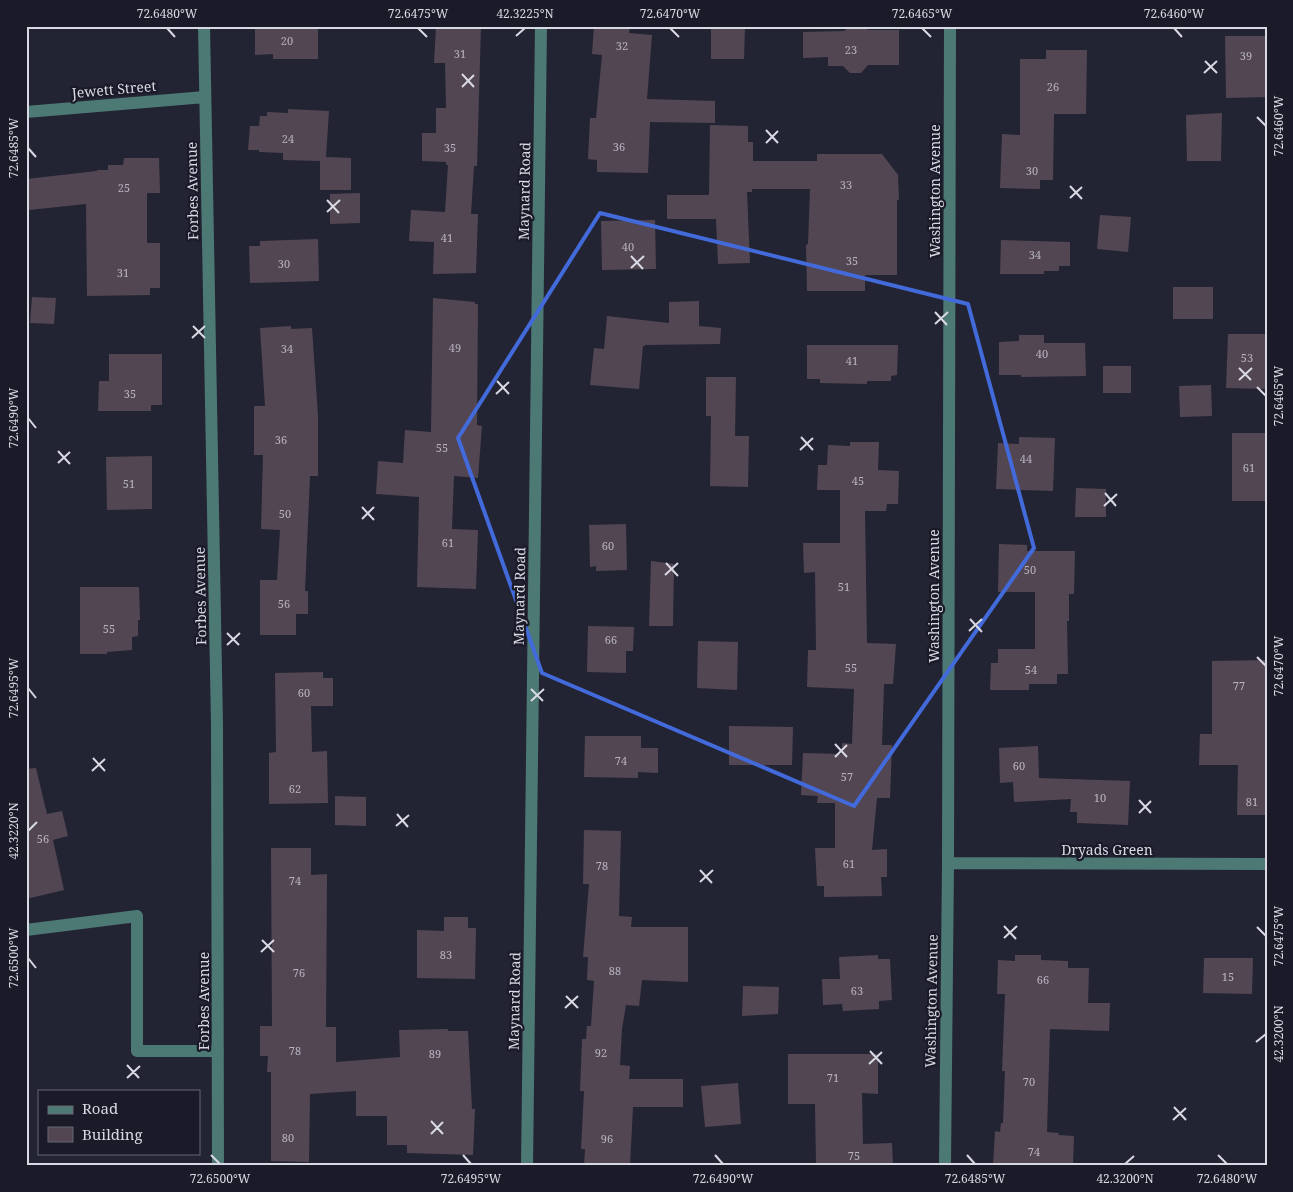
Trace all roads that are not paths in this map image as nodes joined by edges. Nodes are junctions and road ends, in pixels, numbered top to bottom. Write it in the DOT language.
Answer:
graph roads {
  1 [pos="204,26"];
  2 [pos="541,26"];
  3 [pos="950,26"];
  4 [pos="205,97"];
  5 [pos="26,112"];
  6 [pos="948,863"];
  7 [pos="1267,864"];
  8 [pos="26,930"];
  9 [pos="218,1051"];
  10 [pos="218,1166"];
  11 [pos="527,1166"];
  12 [pos="945,1166"];
  1 -- 4 [label="street, Forbes Avenue"];
  2 -- 11 [label="street, Maynard Road"];
  3 -- 6 [label="street, Washington Avenue"];
  4 -- 5 [label="street, Jewett Street"];
  4 -- 9 [label="street, Forbes Avenue"];
  6 -- 7 [label="street, Dryads Green"];
  6 -- 12 [label="street, Washington Avenue"];
  8 -- 9 [label="street"];
  9 -- 10 [label="street, Forbes Avenue"];
}
